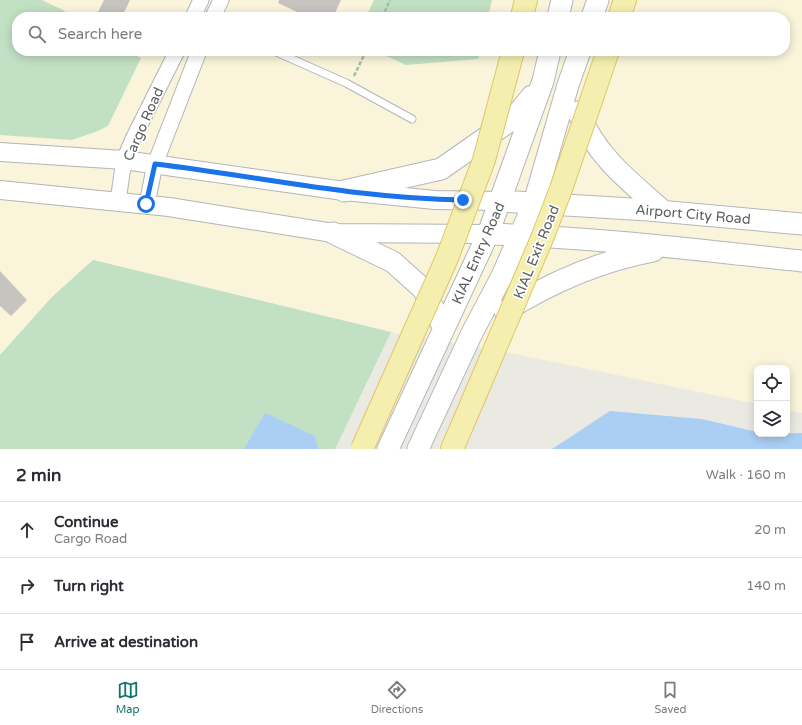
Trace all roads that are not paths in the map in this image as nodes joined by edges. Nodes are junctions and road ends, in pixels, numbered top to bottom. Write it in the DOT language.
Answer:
graph roads {
  1 [pos="201,0"];
  2 [pos="221,0"];
  3 [pos="526,0"];
  4 [pos="562,0"];
  5 [pos="598,0"];
  6 [pos="625,0"];
  7 [pos="195,12"];
  8 [pos="215,12"];
  9 [pos="523,12"];
  10 [pos="559,12"];
  11 [pos="594,12"];
  12 [pos="621,12"];
  13 [pos="174,56"];
  14 [pos="197,56"];
  15 [pos="285,56"];
  16 [pos="512,56"];
  17 [pos="549,56"];
  18 [pos="578,56"];
  19 [pos="606,56"];
  20 [pos="544,81"];
  21 [pos="568,86"];
  22 [pos="412,119"];
  23 [pos="0,152"];
  24 [pos="124,160"];
  25 [pos="155,164"];
  26 [pos="0,190"];
  27 [pos="344,190"];
  28 [pos="118,201"];
  29 [pos="500,201"];
  30 [pos="534,203"];
  31 [pos="146,204"];
  32 [pos="663,211"];
  33 [pos="802,224"];
  34 [pos="333,233"];
  35 [pos="488,234"];
  36 [pos="520,235"];
  37 [pos="673,248"];
  38 [pos="802,262"];
  39 [pos="444,328"];
  40 [pos="472,333"];
  41 [pos="362,449"];
  42 [pos="388,449"];
  43 [pos="418,449"];
  44 [pos="452,449"];
  1 -- 7 [label="street"];
  2 -- 8 [label="street"];
  3 -- 9 [label="main road"];
  4 -- 10 [label="main road"];
  5 -- 11 [label="main road"];
  6 -- 12 [label="main road"];
  13 -- 24 [label="street, Cargo Road"];
  14 -- 25 [label="street, Cargo Road"];
  15 -- 22 [label="lane"];
  16 -- 41 [label="main road, KIAL Entry Road, bridge"];
  17 -- 20 [label="main road, KIAL Entry Road"];
  18 -- 21 [label="main road, KIAL Exit Road"];
  19 -- 44 [label="main road, KIAL Exit Road, bridge"];
  20 -- 27 [label="main road"];
  20 -- 29 [label="main road, KIAL Entry Road"];
  21 -- 30 [label="main road, KIAL Exit Road"];
  21 -- 32 [label="main road"];
  23 -- 24 [label="street"];
  24 -- 25 [label="street"];
  24 -- 28 [label="street, Cargo Road"];
  25 -- 27 [label="street"];
  25 -- 31 [label="street, Cargo Road"];
  26 -- 28 [label="street"];
  27 -- 29 [label="street"];
  28 -- 31 [label="street"];
  29 -- 30 [label="main road, Airport City Road"];
  29 -- 35 [label="main road, KIAL Entry Road"];
  30 -- 32 [label="main road, Airport City Road"];
  30 -- 36 [label="main road, KIAL Exit Road"];
  31 -- 34 [label="street"];
  32 -- 33 [label="main road, Airport City Road"];
  34 -- 35 [label="street"];
  34 -- 39 [label="main road"];
  35 -- 36 [label="main road"];
  35 -- 39 [label="main road, KIAL Entry Road"];
  36 -- 37 [label="main road"];
  36 -- 40 [label="main road, KIAL Exit Road"];
  37 -- 38 [label="main road"];
  37 -- 40 [label="main road"];
  39 -- 42 [label="main road, KIAL Entry Road"];
  40 -- 43 [label="main road"];
}
